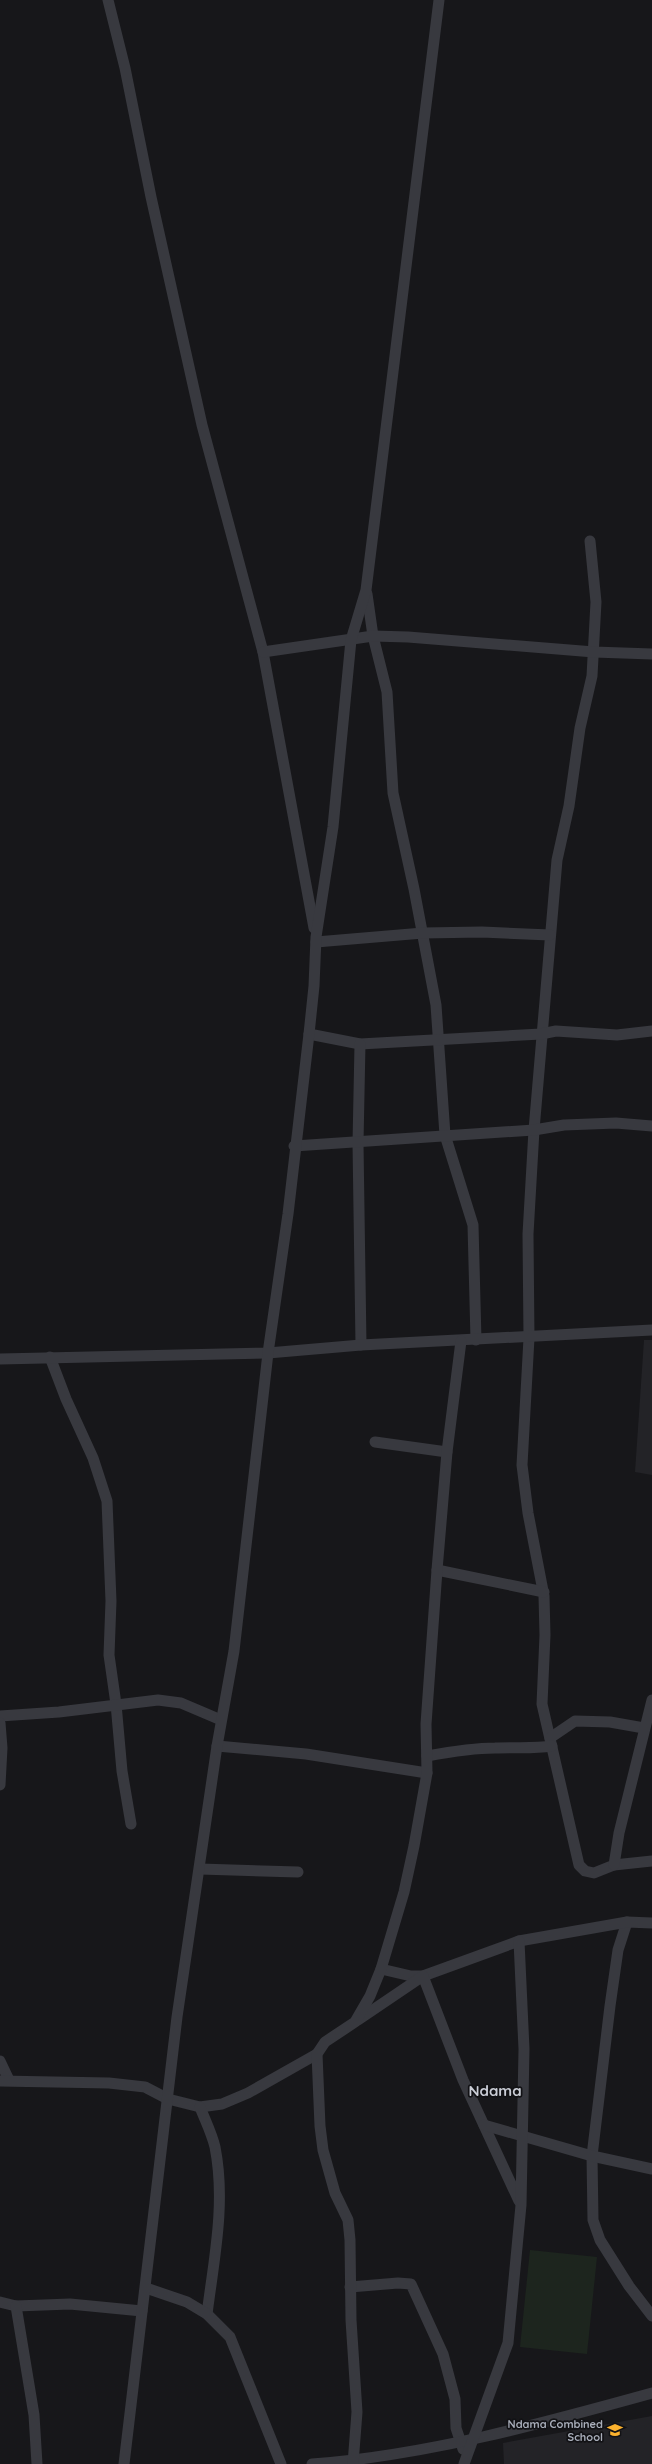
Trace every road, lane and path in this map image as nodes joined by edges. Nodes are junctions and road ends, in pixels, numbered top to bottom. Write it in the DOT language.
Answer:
graph roads {
  1 [pos="108,0"];
  2 [pos="439,0"];
  3 [pos="590,541"];
  4 [pos="366,590"];
  5 [pos="373,636"];
  6 [pos="351,640"];
  7 [pos="263,652"];
  8 [pos="594,652"];
  9 [pos="652,654"];
  10 [pos="423,933"];
  11 [pos="550,935"];
  12 [pos="316,939"];
  13 [pos="652,1031"];
  14 [pos="309,1034"];
  15 [pos="541,1034"];
  16 [pos="438,1039"];
  17 [pos="360,1044"];
  18 [pos="652,1126"];
  19 [pos="534,1130"];
  20 [pos="446,1135"];
  21 [pos="358,1143"];
  22 [pos="294,1146"];
  23 [pos="652,1330"];
  24 [pos="529,1338"];
  25 [pos="476,1340"];
  26 [pos="461,1341"];
  27 [pos="361,1345"];
  28 [pos="268,1353"];
  29 [pos="50,1357"];
  30 [pos="0,1360"];
  31 [pos="375,1442"];
  32 [pos="447,1452"];
  33 [pos="437,1570"];
  34 [pos="544,1592"];
  35 [pos="652,1700"];
  36 [pos="116,1704"];
  37 [pos="0,1716"];
  38 [pos="221,1720"];
  39 [pos="0,1723"];
  40 [pos="644,1728"];
  41 [pos="551,1742"];
  42 [pos="217,1746"];
  43 [pos="427,1756"];
  44 [pos="427,1773"];
  45 [pos="0,1785"];
  46 [pos="131,1824"];
  47 [pos="652,1861"];
  48 [pos="614,1865"];
  49 [pos="200,1869"];
  50 [pos="298,1872"];
  51 [pos="627,1922"];
  52 [pos="652,1923"];
  53 [pos="519,1941"];
  54 [pos="382,1969"];
  55 [pos="423,1976"];
  56 [pos="355,2022"];
  57 [pos="317,2054"];
  58 [pos="0,2061"];
  59 [pos="4,2080"];
  60 [pos="168,2099"];
  61 [pos="200,2107"];
  62 [pos="484,2126"];
  63 [pos="522,2136"];
  64 [pos="592,2156"];
  65 [pos="652,2168"];
  66 [pos="520,2205"];
  67 [pos="350,2287"];
  68 [pos="146,2288"];
  69 [pos="0,2302"];
  70 [pos="16,2306"];
  71 [pos="142,2311"];
  72 [pos="207,2314"];
  73 [pos="652,2316"];
  74 [pos="652,2393"];
  75 [pos="466,2442"];
  76 [pos="464,2461"];
  77 [pos="354,2462"];
  78 [pos="37,2464"];
  79 [pos="124,2464"];
  80 [pos="281,2464"];
  81 [pos="312,2464"];
  1 -- 7 [label="street"];
  2 -- 4 [label="street"];
  3 -- 8 [label="street"];
  4 -- 5 [label="street"];
  4 -- 6 [label="street"];
  5 -- 6 [label="street"];
  5 -- 8 [label="street"];
  5 -- 10 [label="street"];
  6 -- 7 [label="street"];
  6 -- 12 [label="street"];
  7 -- 12 [label="street"];
  8 -- 9 [label="street"];
  8 -- 11 [label="street"];
  10 -- 11 [label="street"];
  10 -- 12 [label="street"];
  10 -- 16 [label="street"];
  11 -- 15 [label="street"];
  12 -- 14 [label="street"];
  13 -- 15 [label="street"];
  14 -- 17 [label="street"];
  14 -- 22 [label="street"];
  15 -- 16 [label="street"];
  15 -- 19 [label="street"];
  16 -- 17 [label="street"];
  16 -- 20 [label="street"];
  17 -- 21 [label="street"];
  18 -- 19 [label="street"];
  19 -- 20 [label="street"];
  19 -- 24 [label="street"];
  20 -- 21 [label="street"];
  20 -- 25 [label="street"];
  21 -- 22 [label="street"];
  21 -- 27 [label="street"];
  22 -- 28 [label="street"];
  23 -- 24 [label="street"];
  24 -- 25 [label="street"];
  24 -- 34 [label="street"];
  25 -- 26 [label="street"];
  26 -- 27 [label="street"];
  26 -- 32 [label="street"];
  27 -- 28 [label="street"];
  28 -- 29 [label="street"];
  28 -- 38 [label="street"];
  29 -- 30 [label="street"];
  29 -- 36 [label="street"];
  31 -- 32 [label="street"];
  32 -- 33 [label="street"];
  33 -- 34 [label="street"];
  33 -- 43 [label="street"];
  34 -- 41 [label="street"];
  35 -- 40 [label="street"];
  36 -- 37 [label="street"];
  36 -- 38 [label="street"];
  36 -- 46 [label="street"];
  38 -- 42 [label="street"];
  39 -- 45 [label="street"];
  40 -- 41 [label="street"];
  40 -- 48 [label="street"];
  41 -- 43 [label="street"];
  41 -- 48 [label="street"];
  42 -- 44 [label="street"];
  42 -- 49 [label="street"];
  43 -- 44 [label="street"];
  44 -- 54 [label="street"];
  47 -- 48 [label="street"];
  49 -- 50 [label="street"];
  49 -- 60 [label="street"];
  51 -- 52 [label="street"];
  51 -- 53 [label="street"];
  51 -- 64 [label="street"];
  53 -- 55 [label="street"];
  53 -- 63 [label="street"];
  54 -- 55 [label="street"];
  54 -- 56 [label="street"];
  55 -- 56 [label="street"];
  55 -- 62 [label="street"];
  56 -- 57 [label="street"];
  57 -- 61 [label="street"];
  57 -- 67 [label="street"];
  58 -- 59 [label="street"];
  59 -- 60 [label="street"];
  60 -- 61 [label="street"];
  60 -- 68 [label="street"];
  61 -- 72 [label="street"];
  62 -- 63 [label="street"];
  62 -- 66 [label="street"];
  63 -- 64 [label="street"];
  63 -- 66 [label="street"];
  64 -- 65 [label="street"];
  64 -- 73 [label="street"];
  66 -- 75 [label="street"];
  67 -- 75 [label="street"];
  67 -- 77 [label="street"];
  68 -- 71 [label="street"];
  68 -- 72 [label="street"];
  69 -- 70 [label="street"];
  70 -- 71 [label="street"];
  70 -- 78 [label="street"];
  71 -- 79 [label="street"];
  72 -- 80 [label="street"];
  74 -- 75 [label="street"];
  75 -- 76 [label="street"];
  75 -- 77 [label="street"];
  77 -- 81 [label="street"];
}
